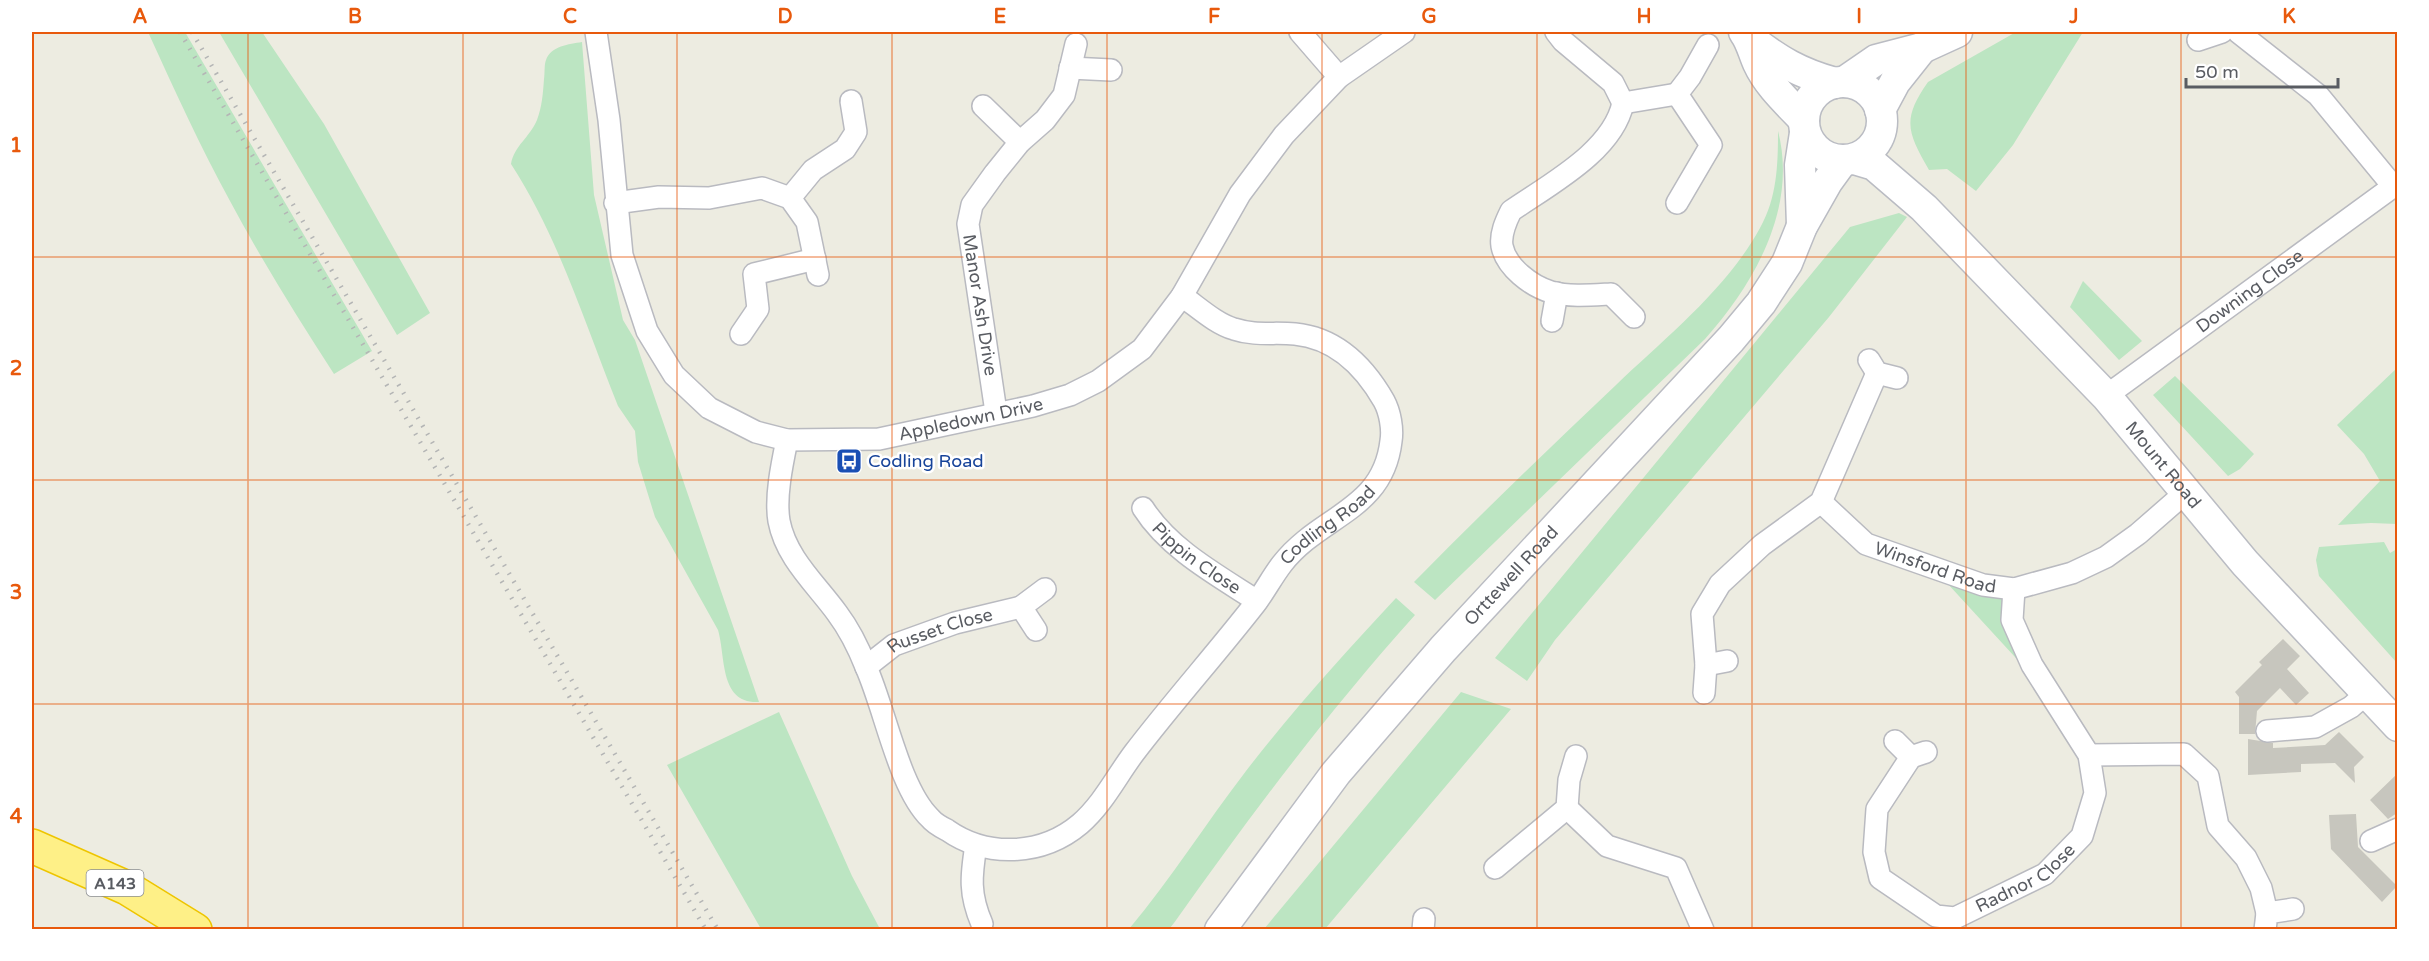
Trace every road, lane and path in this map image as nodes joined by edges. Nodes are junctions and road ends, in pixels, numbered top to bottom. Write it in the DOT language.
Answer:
graph roads {
  1 [pos="596,32"];
  2 [pos="1300,32"];
  3 [pos="1404,32"];
  4 [pos="1556,32"];
  5 [pos="1957,32"];
  6 [pos="2222,32"];
  7 [pos="2238,32"];
  8 [pos="1747,35"];
  9 [pos="2198,40"];
  10 [pos="1076,44"];
  11 [pos="1708,45"];
  12 [pos="1922,48"];
  13 [pos="1070,68"];
  14 [pos="1111,70"];
  15 [pos="1339,77"];
  16 [pos="1840,82"];
  17 [pos="1677,94"];
  18 [pos="851,101"];
  19 [pos="1623,103"];
  20 [pos="983,106"];
  21 [pos="1881,117"];
  22 [pos="1805,126"];
  23 [pos="1020,142"];
  24 [pos="1849,160"];
  25 [pos="2395,184"];
  26 [pos="790,198"];
  27 [pos="615,203"];
  28 [pos="1677,203"];
  29 [pos="1924,208"];
  30 [pos="1802,226"];
  31 [pos="1557,293"];
  32 [pos="1182,296"];
  33 [pos="1634,317"];
  34 [pos="1552,321"];
  35 [pos="741,334"];
  36 [pos="1881,370"];
  37 [pos="2106,396"];
  38 [pos="996,412"];
  39 [pos="787,440"];
  40 [pos="2185,494"];
  41 [pos="1821,502"];
  42 [pos="1143,508"];
  43 [pos="1045,589"];
  44 [pos="2014,589"];
  45 [pos="1257,601"];
  46 [pos="1021,607"];
  47 [pos="1036,630"];
  48 [pos="1727,661"];
  49 [pos="1706,665"];
  50 [pos="866,667"];
  51 [pos="1704,693"];
  52 [pos="2367,693"];
  53 [pos="2397,726"];
  54 [pos="2267,731"];
  55 [pos="1895,741"];
  56 [pos="2089,755"];
  57 [pos="1576,756"];
  58 [pos="1567,808"];
  59 [pos="2397,829"];
  60 [pos="2371,841"];
  61 [pos="976,845"];
  62 [pos="32,846"];
  63 [pos="1495,868"];
  64 [pos="2293,909"];
  65 [pos="2266,922"];
  66 [pos="982,924"];
  67 [pos="195,930"];
  68 [pos="1220,930"];
  69 [pos="1703,930"];
  1 -- 27 [label="street, Appledown Drive"];
  2 -- 15 [label="street"];
  3 -- 15 [label="street, Appledown Drive"];
  4 -- 19 [label="street"];
  5 -- 12 [label="street"];
  6 -- 9 [label="street"];
  7 -- 25 [label="street, Downing Close"];
  8 -- 16 [label="street"];
  8 -- 22 [label="street"];
  10 -- 13 [label="street, Manor Ash Drive"];
  11 -- 17 [label="street"];
  12 -- 16 [label="street"];
  12 -- 21 [label="street"];
  13 -- 14 [label="street"];
  13 -- 23 [label="street, Manor Ash Drive"];
  15 -- 32 [label="street, Appledown Drive"];
  16 -- 21 [label="street"];
  16 -- 22 [label="street"];
  17 -- 19 [label="street"];
  17 -- 28 [label="street"];
  18 -- 26 [label="street"];
  19 -- 31 [label="street"];
  20 -- 23 [label="street"];
  21 -- 24 [label="street"];
  21 -- 29 [label="street, Mount Road"];
  22 -- 24 [label="street"];
  22 -- 30 [label="street, Orttewell Road"];
  23 -- 38 [label="street, Manor Ash Drive"];
  24 -- 29 [label="street, Mount Road"];
  24 -- 30 [label="street, Orttewell Road"];
  25 -- 37 [label="street, Downing Close"];
  26 -- 27 [label="street"];
  26 -- 35 [label="street"];
  27 -- 39 [label="street, Appledown Drive"];
  29 -- 37 [label="street, Mount Road"];
  30 -- 68 [label="street, Orttewell Road"];
  31 -- 33 [label="street"];
  31 -- 34 [label="street"];
  32 -- 38 [label="street, Appledown Drive"];
  32 -- 45 [label="street, Codling Road"];
  36 -- 41 [label="street"];
  37 -- 40 [label="street, Mount Road"];
  38 -- 39 [label="street, Appledown Drive"];
  39 -- 50 [label="street, Codling Road"];
  40 -- 44 [label="street, Winsford Road"];
  40 -- 52 [label="street, Mount Road"];
  41 -- 44 [label="street, Winsford Road"];
  41 -- 49 [label="street"];
  42 -- 45 [label="street, Pippin Close"];
  43 -- 46 [label="street, Russet Close"];
  44 -- 56 [label="street, Radnor Close"];
  45 -- 61 [label="street, Codling Road"];
  46 -- 47 [label="street"];
  46 -- 50 [label="street, Russet Close"];
  48 -- 49 [label="street"];
  49 -- 51 [label="street"];
  50 -- 61 [label="street, Codling Road"];
  52 -- 53 [label="street, Mount Road"];
  52 -- 54 [label="street"];
  55 -- 56 [label="street, Radnor Close"];
  56 -- 65 [label="street"];
  57 -- 58 [label="street"];
  58 -- 63 [label="street"];
  58 -- 69 [label="street"];
  59 -- 60 [label="street"];
  61 -- 66 [label="street"];
  62 -- 67 [label="highway, A143"];
  64 -- 65 [label="street"];
}
